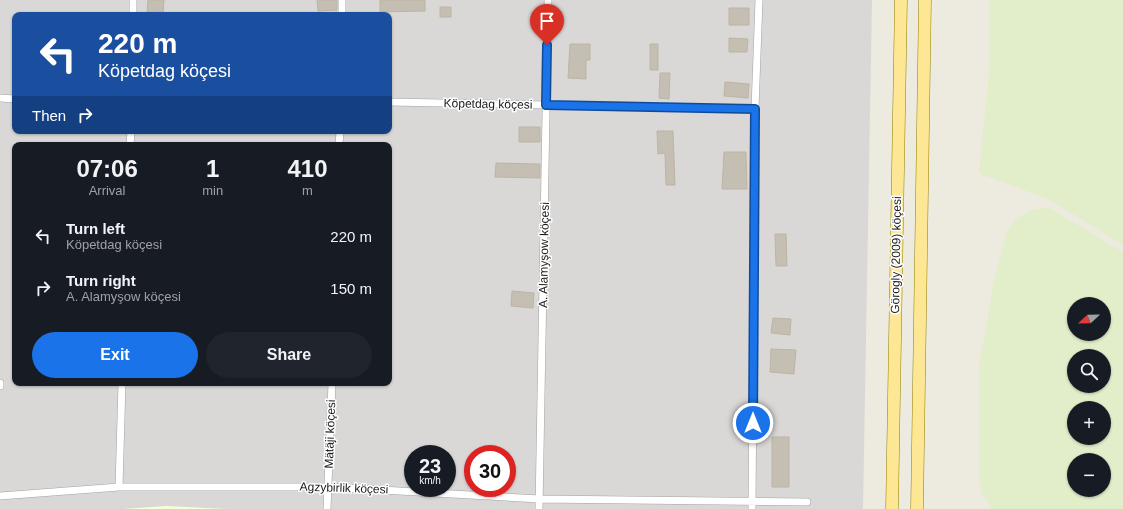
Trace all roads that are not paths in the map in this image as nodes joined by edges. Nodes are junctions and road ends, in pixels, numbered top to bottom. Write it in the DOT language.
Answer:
graph roads {
  1 [pos="133,0"];
  2 [pos="342,0"];
  3 [pos="548,0"];
  4 [pos="759,0"];
  5 [pos="901,0"];
  6 [pos="925,0"];
  7 [pos="133,12"];
  8 [pos="342,12"];
  9 [pos="0,98"];
  10 [pos="12,99"];
  11 [pos="392,102"];
  12 [pos="546,105"];
  13 [pos="755,109"];
  14 [pos="122,386"];
  15 [pos="332,386"];
  16 [pos="328,486"];
  17 [pos="119,487"];
  18 [pos="0,496"];
  19 [pos="539,499"];
  20 [pos="807,502"];
  21 [pos="753,505"];
  22 [pos="327,509"];
  23 [pos="539,509"];
  24 [pos="892,509"];
  25 [pos="917,509"];
  1 -- 7 [label="street"];
  2 -- 8 [label="street"];
  3 -- 12 [label="street, A. Alamyşow köçesi"];
  4 -- 13 [label="street"];
  5 -- 24 [label="main road, Görogly (2009) köçesi"];
  6 -- 25 [label="main road, Görogly (2009) köçesi"];
  9 -- 10 [label="street"];
  11 -- 12 [label="street, Köpetdag köçesi"];
  12 -- 13 [label="street, Köpetdag köçesi"];
  12 -- 19 [label="street, A. Alamyşow köçesi"];
  13 -- 21 [label="street"];
  14 -- 17 [label="street"];
  15 -- 16 [label="street, Mätäji köçesi"];
  16 -- 17 [label="street, Agzybirlik köçesi"];
  16 -- 19 [label="street, Agzybirlik köçesi"];
  16 -- 22 [label="street, Mätäji köçesi"];
  17 -- 18 [label="street, Agzybirlik köçesi"];
  19 -- 21 [label="street, Agzybirlik köçesi"];
  19 -- 23 [label="street, A. Alamyşow köçesi"];
  20 -- 21 [label="street, Agzybirlik köçesi"];
}
